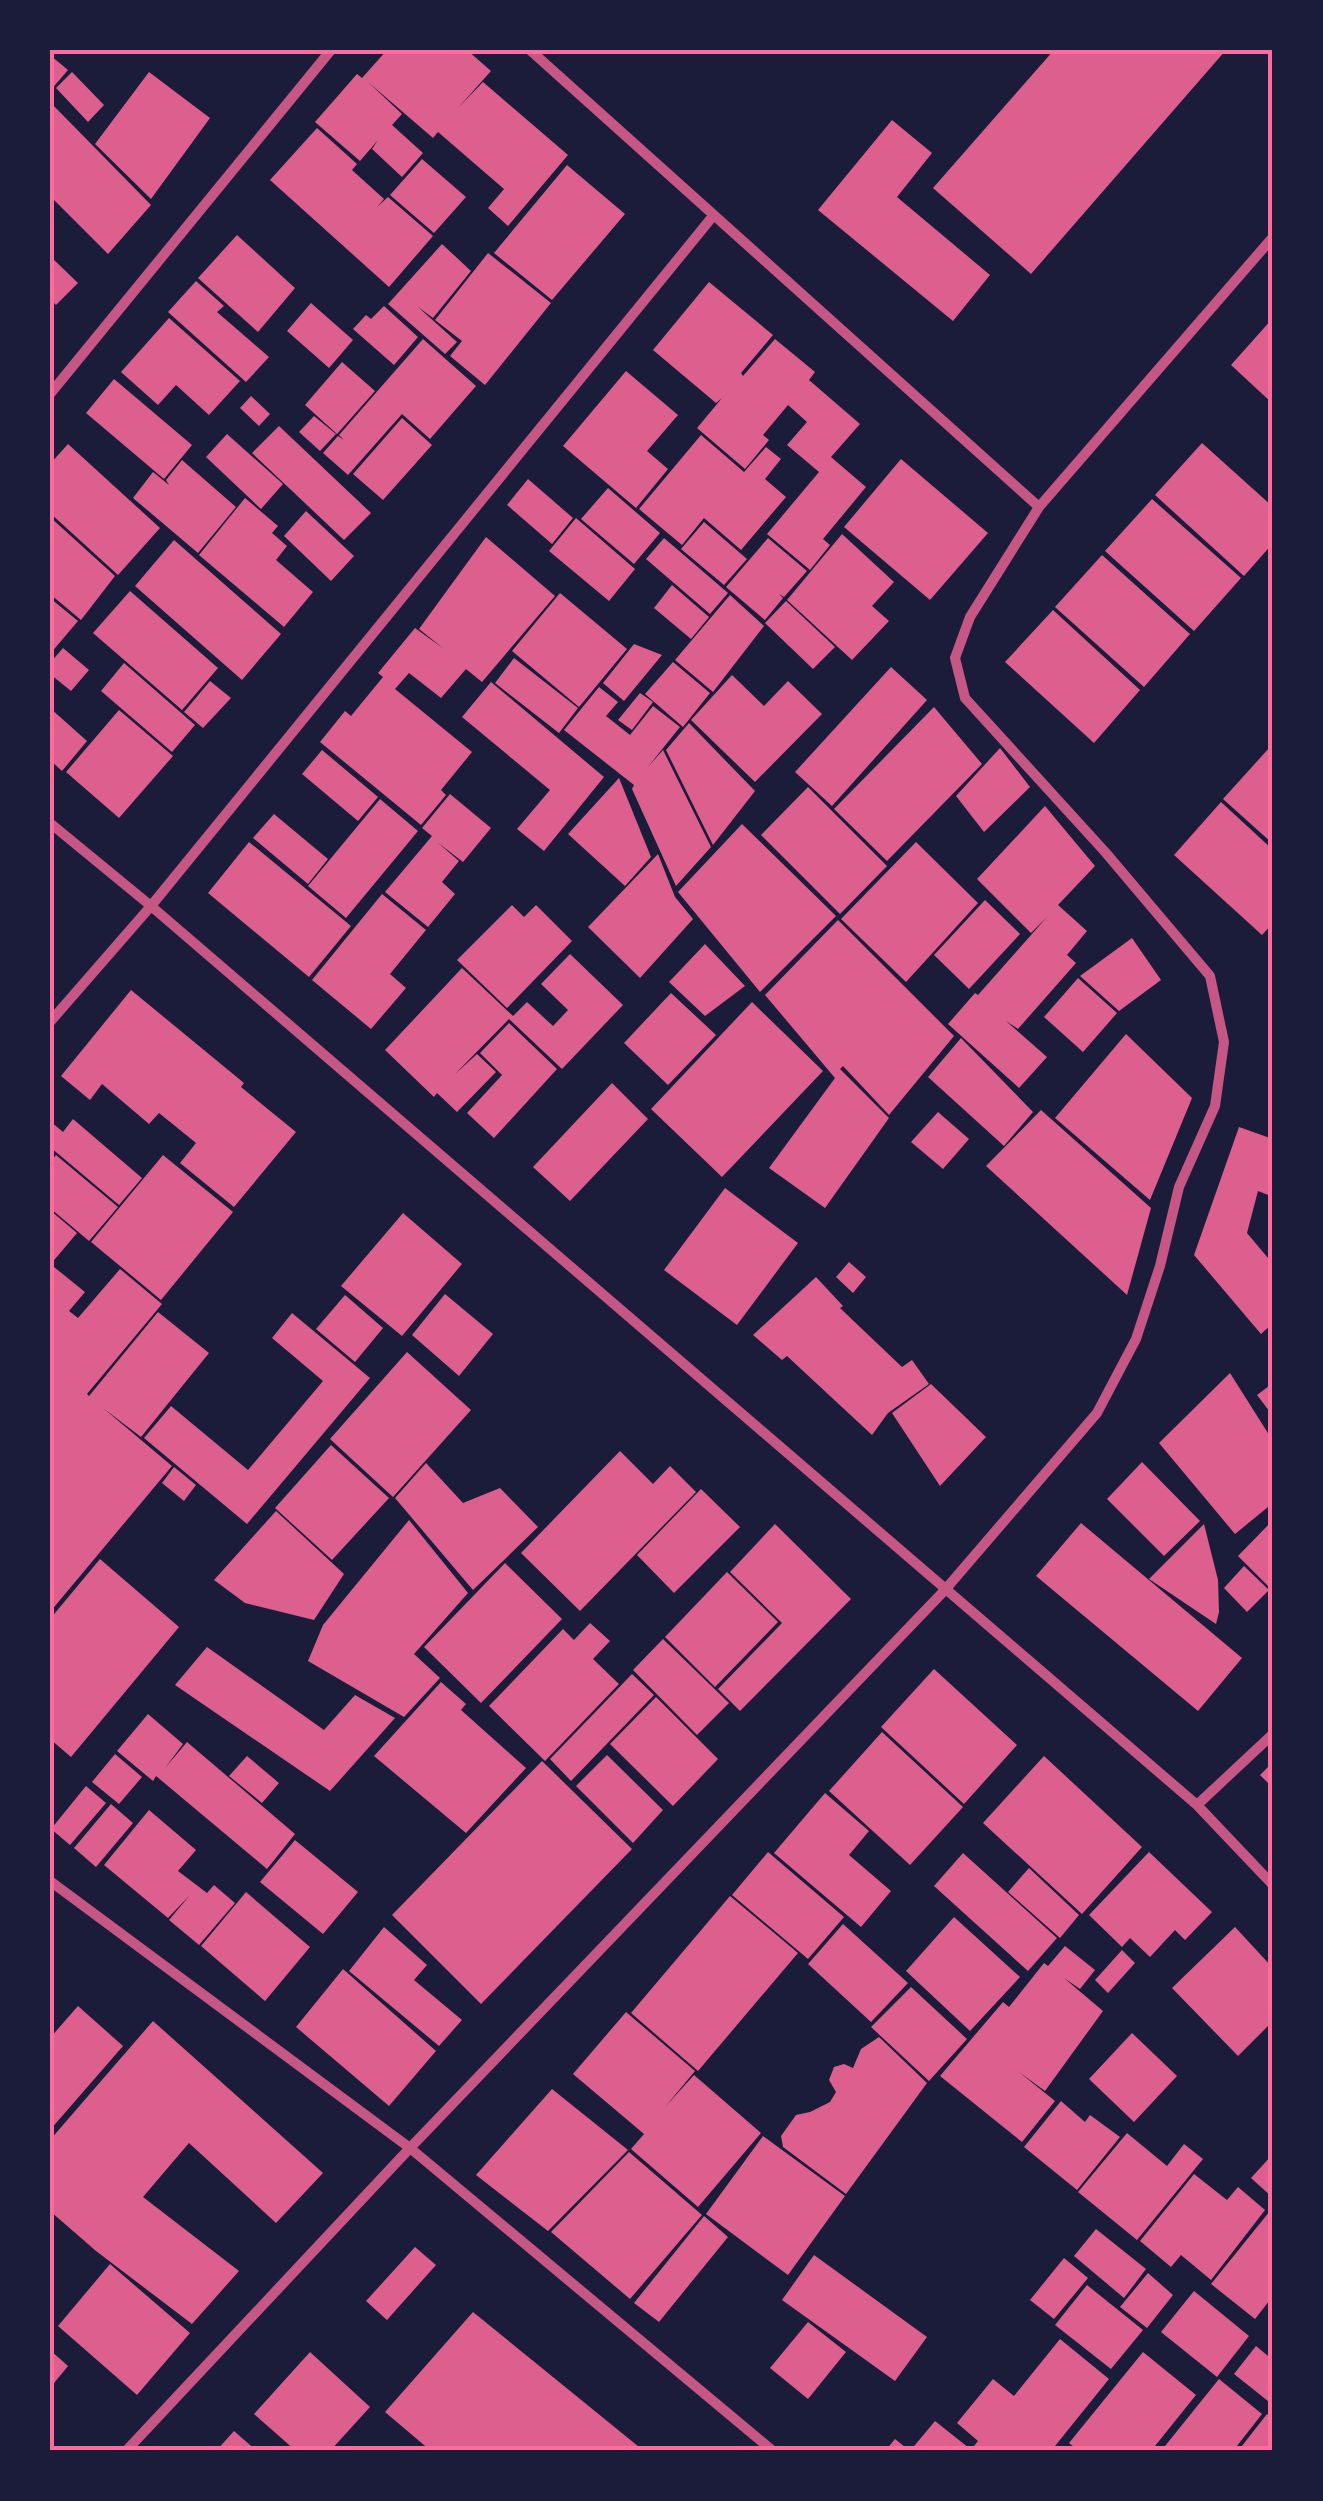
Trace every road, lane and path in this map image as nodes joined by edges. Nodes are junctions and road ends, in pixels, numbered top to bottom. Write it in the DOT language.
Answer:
graph roads {
  1 [pos="331,50"];
  2 [pos="530,50"];
  3 [pos="713,216"];
  4 [pos="1273,237"];
  5 [pos="50,394"];
  6 [pos="1040,507"];
  7 [pos="50,824"];
  8 [pos="151,906"];
  9 [pos="50,1022"];
  10 [pos="944,1591"];
  11 [pos="1273,1734"];
  12 [pos="1196,1805"];
  13 [pos="50,1881"];
  14 [pos="1273,1885"];
  15 [pos="410,2148"];
  16 [pos="126,2451"];
  17 [pos="773,2451"];
  1 -- 5 [label="street"];
  2 -- 3 [label="street"];
  3 -- 6 [label="street"];
  3 -- 8 [label="street"];
  4 -- 6 [label="street"];
  6 -- 10 [label="street"];
  7 -- 8 [label="street"];
  8 -- 9 [label="street"];
  8 -- 10 [label="street"];
  10 -- 12 [label="street"];
  10 -- 15 [label="street"];
  11 -- 12 [label="street"];
  12 -- 14 [label="street"];
  13 -- 15 [label="street"];
  15 -- 16 [label="street"];
  15 -- 17 [label="street"];
}
